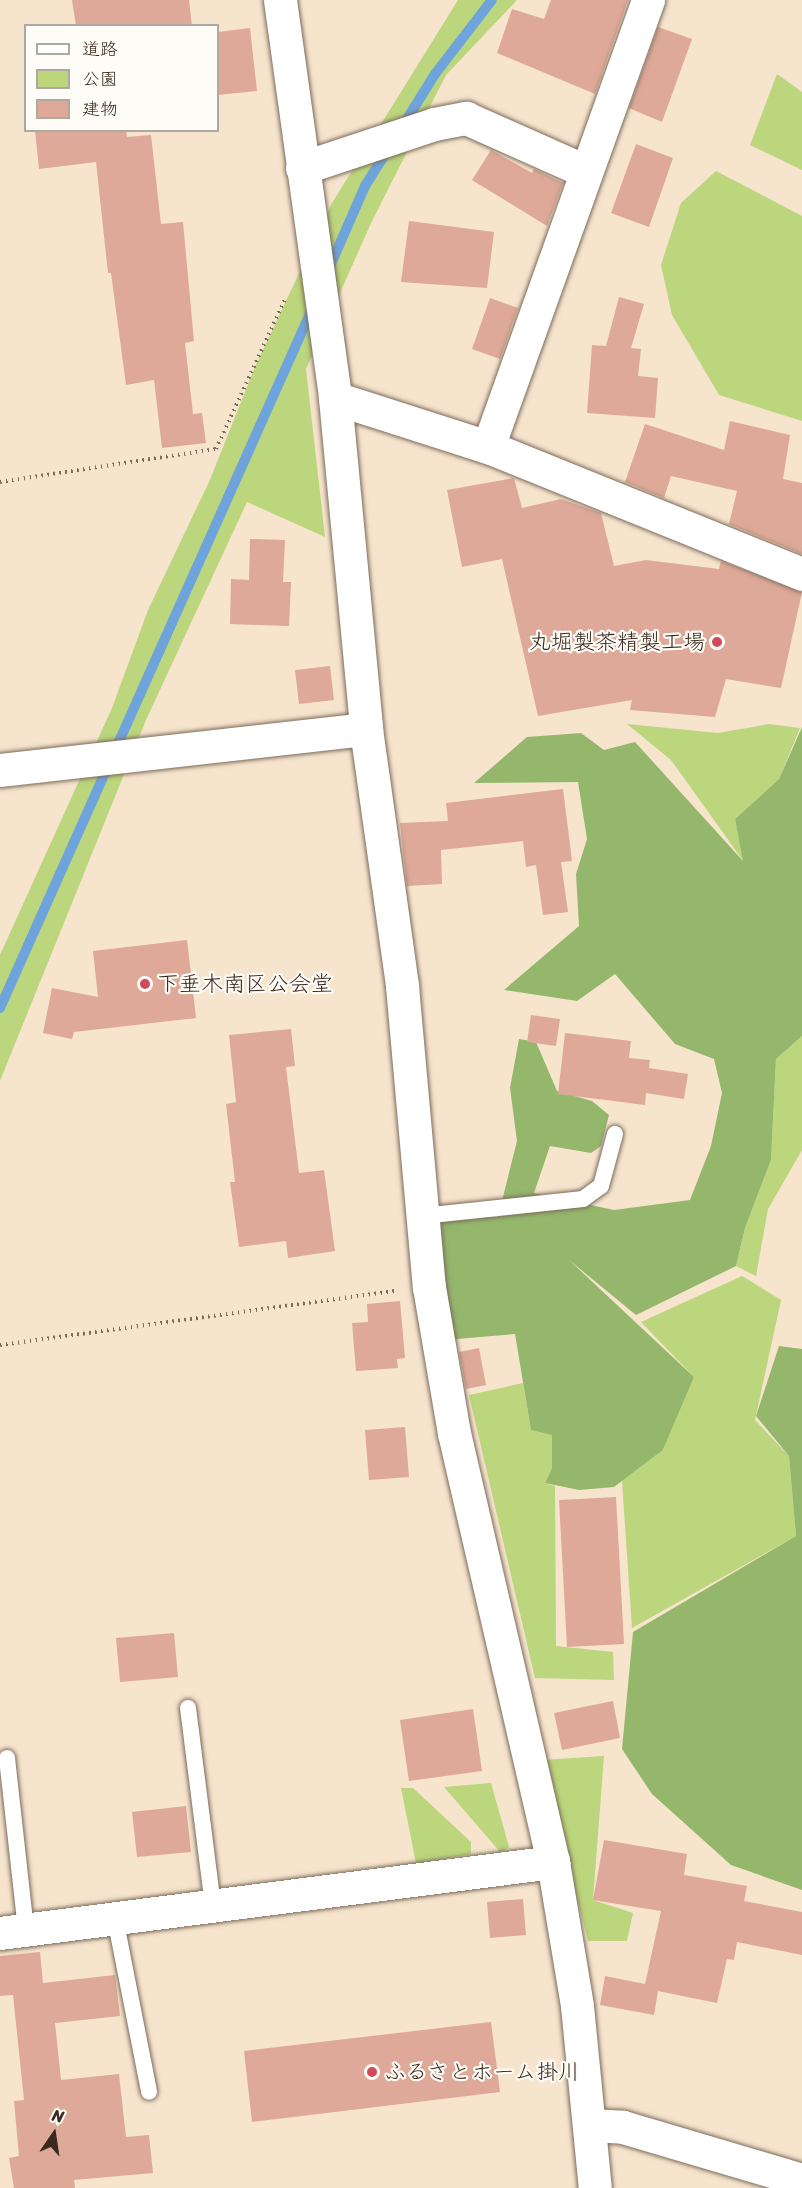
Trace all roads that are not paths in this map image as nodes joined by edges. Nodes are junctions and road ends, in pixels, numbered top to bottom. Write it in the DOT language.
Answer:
graph roads {
  1 [pos="280,0"];
  2 [pos="648,0"];
  3 [pos="302,168"];
  4 [pos="585,171"];
  5 [pos="335,398"];
  6 [pos="488,447"];
  7 [pos="802,574"];
  8 [pos="366,729"];
  9 [pos="0,770"];
  10 [pos="615,1134"];
  11 [pos="422,1216"];
  12 [pos="188,1708"];
  13 [pos="7,1758"];
  14 [pos="553,1862"];
  15 [pos="213,1905"];
  16 [pos="115,1918"];
  17 [pos="13,1931"];
  18 [pos="149,2092"];
  19 [pos="589,2125"];
  20 [pos="802,2180"];
  21 [pos="594,2188"];
  1 -- 3 [label="street"];
  2 -- 4 [label="street"];
  3 -- 4 [label="street"];
  3 -- 5 [label="street"];
  4 -- 6 [label="street"];
  5 -- 6 [label="street"];
  5 -- 8 [label="street"];
  6 -- 7 [label="street"];
  8 -- 9 [label="street"];
  8 -- 11 [label="street"];
  10 -- 11 [label="lane"];
  11 -- 14 [label="street"];
  12 -- 15 [label="lane"];
  13 -- 17 [label="lane"];
  14 -- 15 [label="street"];
  14 -- 19 [label="street"];
  15 -- 16 [label="street"];
  16 -- 17 [label="street"];
  16 -- 18 [label="lane"];
  19 -- 20 [label="street"];
  19 -- 21 [label="street"];
}
